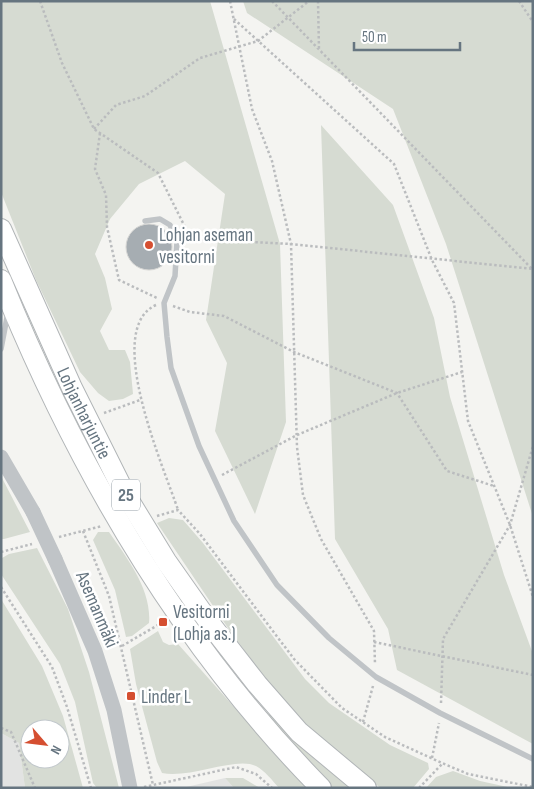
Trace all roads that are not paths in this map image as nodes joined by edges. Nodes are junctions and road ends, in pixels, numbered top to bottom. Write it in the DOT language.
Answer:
graph roads {
  1 [pos="145,221"];
  2 [pos="1,229"];
  3 [pos="1,280"];
  4 [pos="10,302"];
  5 [pos="1,349"];
  6 [pos="1,457"];
  7 [pos="533,759"];
  8 [pos="130,788"];
  9 [pos="321,788"];
  10 [pos="366,788"];
  1 -- 7 [label="lane"];
  2 -- 10 [label="highway, Lohjanharjuntie / 25"];
  3 -- 4 [label="highway, Lohjanharjuntie / 25"];
  4 -- 5 [label="lane"];
  4 -- 9 [label="highway, Lohjanharjuntie / 25"];
  6 -- 8 [label="street, Asemanmäki, bridge"];
}
